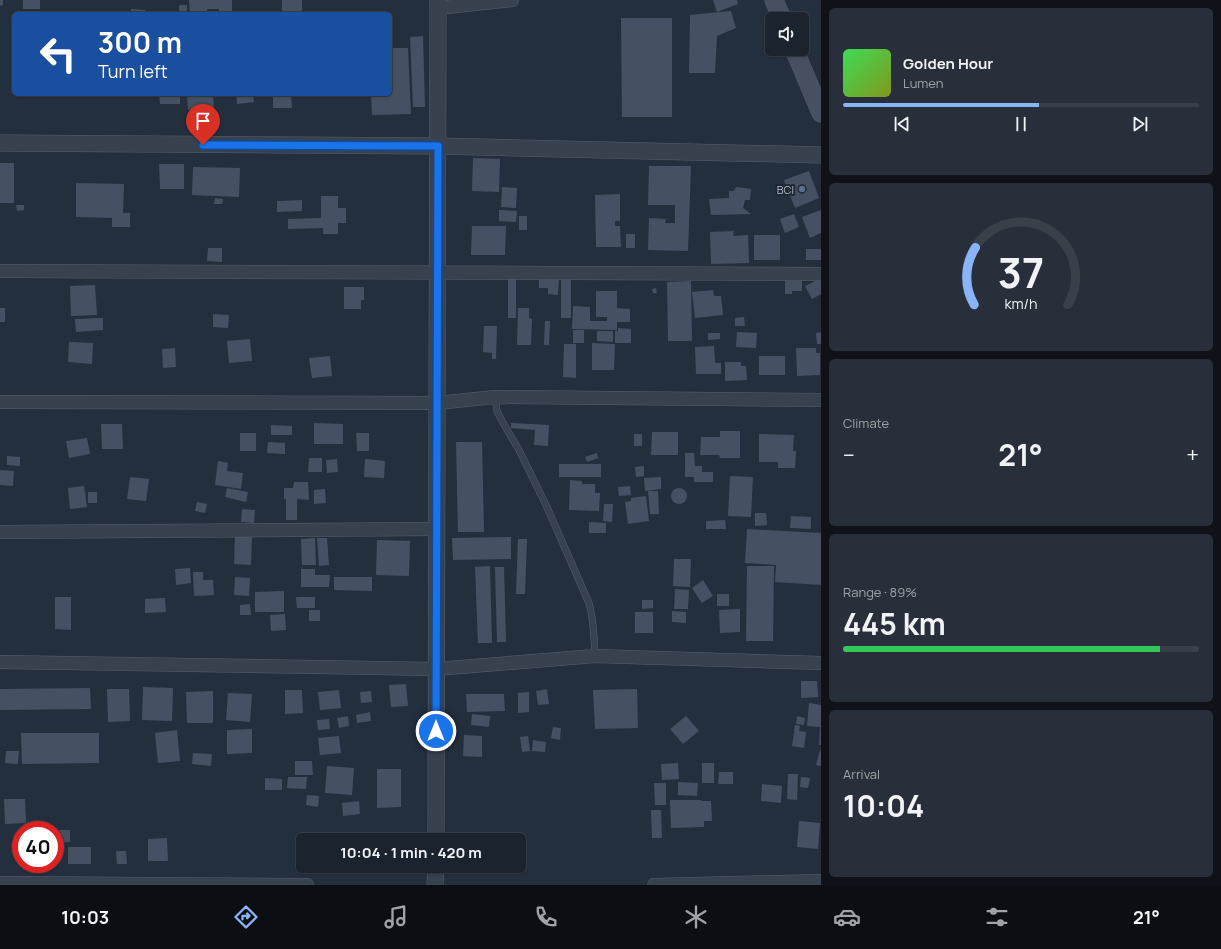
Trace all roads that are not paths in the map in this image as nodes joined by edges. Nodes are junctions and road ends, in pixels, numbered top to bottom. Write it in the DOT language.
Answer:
graph roads {
  1 [pos="512,0"];
  2 [pos="774,0"];
  3 [pos="438,4"];
  4 [pos="779,12"];
  5 [pos="797,56"];
  6 [pos="821,113"];
  7 [pos="0,143"];
  8 [pos="438,146"];
  9 [pos="821,155"];
  10 [pos="0,272"];
  11 [pos="437,274"];
  12 [pos="821,274"];
  13 [pos="495,397"];
  14 [pos="821,400"];
  15 [pos="0,402"];
  16 [pos="437,403"];
  17 [pos="436,529"];
  18 [pos="0,532"];
  19 [pos="595,656"];
  20 [pos="0,662"];
  21 [pos="821,663"];
  22 [pos="436,669"];
  23 [pos="436,833"];
  24 [pos="436,873"];
  25 [pos="821,881"];
  26 [pos="0,883"];
  27 [pos="307,885"];
  28 [pos="436,885"];
  29 [pos="654,885"];
  1 -- 3 [label="street"];
  2 -- 4 [label="main road"];
  3 -- 8 [label="street"];
  5 -- 6 [label="main road"];
  7 -- 8 [label="street"];
  8 -- 9 [label="street"];
  8 -- 11 [label="street"];
  10 -- 11 [label="street"];
  11 -- 12 [label="street"];
  11 -- 16 [label="street"];
  13 -- 14 [label="street"];
  13 -- 16 [label="street"];
  13 -- 19 [label="lane"];
  15 -- 16 [label="street"];
  16 -- 17 [label="street"];
  17 -- 18 [label="street"];
  17 -- 22 [label="street"];
  19 -- 21 [label="street"];
  19 -- 22 [label="street"];
  20 -- 22 [label="street"];
  22 -- 23 [label="street"];
  24 -- 28 [label="street"];
  25 -- 29 [label="street"];
  26 -- 27 [label="street"];
}
